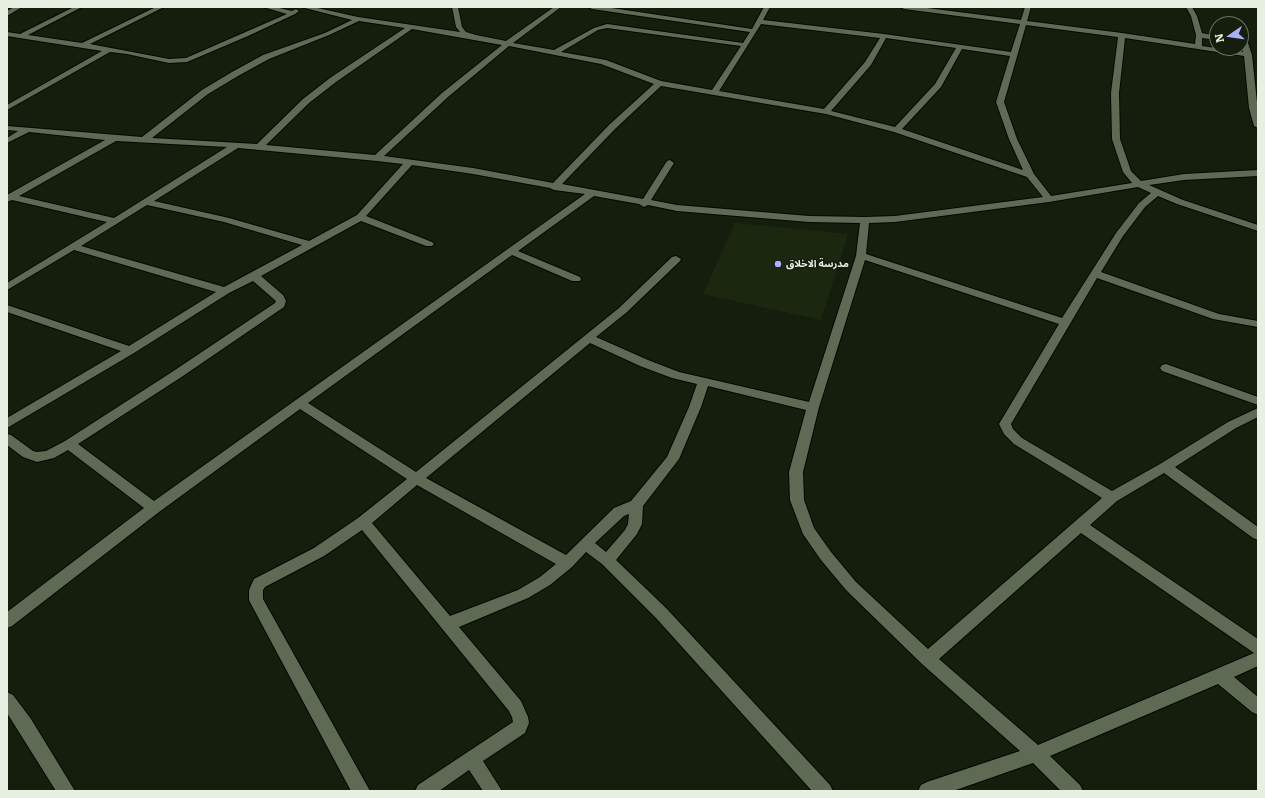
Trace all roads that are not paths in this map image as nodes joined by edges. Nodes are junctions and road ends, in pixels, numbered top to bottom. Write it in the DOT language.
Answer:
graph roads {
  1 [pos="19,7"];
  2 [pos="79,7"];
  3 [pos="161,7"];
  4 [pos="266,7"];
  5 [pos="304,7"];
  6 [pos="455,7"];
  7 [pos="558,7"];
  8 [pos="592,7"];
  9 [pos="767,7"];
  10 [pos="904,7"];
  11 [pos="1028,7"];
  12 [pos="1189,7"];
  13 [pos="609,8"];
  14 [pos="293,13"];
  15 [pos="7,14"];
  16 [pos="358,19"];
  17 [pos="1024,21"];
  18 [pos="760,22"];
  19 [pos="411,26"];
  20 [pos="754,31"];
  21 [pos="7,34"];
  22 [pos="1122,34"];
  23 [pos="1199,35"];
  24 [pos="21,36"];
  25 [pos="884,36"];
  26 [pos="474,37"];
  27 [pos="1209,37"];
  28 [pos="507,44"];
  29 [pos="83,45"];
  30 [pos="745,45"];
  31 [pos="960,47"];
  32 [pos="1198,47"];
  33 [pos="1209,49"];
  34 [pos="109,50"];
  35 [pos="556,52"];
  36 [pos="1013,54"];
  37 [pos="1248,56"];
  38 [pos="659,82"];
  39 [pos="715,92"];
  40 [pos="7,108"];
  41 [pos="826,112"];
  42 [pos="1258,126"];
  43 [pos="7,128"];
  44 [pos="27,130"];
  45 [pos="897,130"];
  46 [pos="114,138"];
  47 [pos="144,140"];
  48 [pos="7,141"];
  49 [pos="236,145"];
  50 [pos="259,147"];
  51 [pos="377,158"];
  52 [pos="409,163"];
  53 [pos="670,163"];
  54 [pos="1258,173"];
  55 [pos="1030,175"];
  56 [pos="1138,184"];
  57 [pos="554,187"];
  58 [pos="1157,192"];
  59 [pos="592,193"];
  60 [pos="9,198"];
  61 [pos="1048,199"];
  62 [pos="146,202"];
  63 [pos="644,204"];
  64 [pos="360,218"];
  65 [pos="865,220"];
  66 [pos="115,221"];
  67 [pos="1258,228"];
  68 [pos="429,244"];
  69 [pos="311,245"];
  70 [pos="74,247"];
  71 [pos="511,251"];
  72 [pos="861,256"];
  73 [pos="676,259"];
  74 [pos="1096,274"];
  75 [pos="254,276"];
  76 [pos="576,279"];
  77 [pos="7,287"];
  78 [pos="225,291"];
  79 [pos="7,308"];
  80 [pos="1065,322"];
  81 [pos="1258,324"];
  82 [pos="588,338"];
  83 [pos="130,350"];
  84 [pos="1166,368"];
  85 [pos="703,382"];
  86 [pos="1258,402"];
  87 [pos="300,404"];
  88 [pos="813,407"];
  89 [pos="1258,412"];
  90 [pos="7,424"];
  91 [pos="7,438"];
  92 [pos="69,444"];
  93 [pos="1165,467"];
  94 [pos="416,479"];
  95 [pos="1112,497"];
  96 [pos="636,505"];
  97 [pos="154,508"];
  98 [pos="363,522"];
  99 [pos="1081,526"];
  100 [pos="1258,534"];
  101 [pos="586,544"];
  102 [pos="607,560"];
  103 [pos="567,563"];
  104 [pos="7,621"];
  105 [pos="448,624"];
  106 [pos="1258,648"];
  107 [pos="928,659"];
  108 [pos="1258,659"];
  109 [pos="1220,675"];
  110 [pos="7,700"];
  111 [pos="1258,707"];
  112 [pos="1036,754"];
  113 [pos="472,759"];
  114 [pos="66,791"];
  115 [pos="361,791"];
  116 [pos="424,791"];
  117 [pos="492,791"];
  118 [pos="824,791"];
  119 [pos="928,791"];
  120 [pos="1074,791"];
  1 -- 15 [label="street"];
  2 -- 24 [label="street"];
  3 -- 29 [label="street"];
  4 -- 14 [label="street"];
  5 -- 14 [label="street"];
  5 -- 16 [label="street"];
  6 -- 26 [label="street"];
  7 -- 28 [label="street"];
  8 -- 13 [label="street"];
  9 -- 18 [label="street"];
  10 -- 17 [label="street"];
  11 -- 17 [label="street"];
  12 -- 23 [label="street"];
  13 -- 20 [label="street"];
  14 -- 34 [label="street"];
  16 -- 19 [label="street"];
  16 -- 47 [label="street"];
  17 -- 22 [label="street"];
  17 -- 36 [label="street"];
  18 -- 20 [label="street"];
  18 -- 25 [label="street"];
  19 -- 26 [label="street"];
  19 -- 50 [label="street"];
  20 -- 30 [label="street"];
  21 -- 24 [label="street"];
  22 -- 32 [label="street"];
  22 -- 56 [label="street"];
  23 -- 27 [label="street"];
  23 -- 32 [label="street"];
  24 -- 29 [label="street"];
  25 -- 31 [label="street"];
  25 -- 41 [label="street"];
  26 -- 28 [label="street"];
  28 -- 35 [label="street"];
  28 -- 51 [label="street"];
  29 -- 34 [label="street"];
  30 -- 35 [label="street"];
  30 -- 39 [label="street"];
  31 -- 36 [label="street"];
  31 -- 45 [label="street"];
  32 -- 33 [label="street"];
  34 -- 40 [label="street"];
  35 -- 38 [label="street"];
  36 -- 55 [label="street"];
  37 -- 42 [label="street"];
  38 -- 39 [label="street"];
  38 -- 57 [label="street"];
  39 -- 41 [label="street"];
  41 -- 45 [label="street"];
  43 -- 44 [label="street"];
  44 -- 46 [label="street"];
  44 -- 48 [label="street"];
  45 -- 55 [label="street"];
  46 -- 47 [label="street"];
  46 -- 60 [label="street"];
  47 -- 49 [label="street"];
  49 -- 50 [label="street"];
  49 -- 62 [label="street"];
  50 -- 51 [label="street"];
  51 -- 52 [label="street"];
  52 -- 57 [label="street"];
  52 -- 64 [label="street"];
  53 -- 63 [label="street"];
  54 -- 56 [label="street"];
  55 -- 61 [label="street"];
  56 -- 58 [label="street"];
  56 -- 61 [label="street"];
  57 -- 59 [label="street"];
  58 -- 67 [label="street"];
  58 -- 74 [label="street"];
  59 -- 63 [label="street"];
  59 -- 71 [label="street"];
  60 -- 66 [label="street"];
  61 -- 65 [label="street"];
  62 -- 66 [label="street"];
  62 -- 69 [label="street"];
  63 -- 65 [label="street"];
  64 -- 68 [label="street"];
  64 -- 69 [label="street"];
  65 -- 72 [label="street"];
  66 -- 70 [label="street"];
  69 -- 75 [label="street"];
  70 -- 77 [label="street"];
  70 -- 78 [label="street"];
  71 -- 76 [label="street"];
  71 -- 87 [label="street"];
  72 -- 80 [label="street"];
  72 -- 88 [label="street"];
  73 -- 82 [label="street"];
  74 -- 80 [label="street"];
  74 -- 81 [label="street"];
  75 -- 78 [label="street"];
  75 -- 92 [label="street"];
  78 -- 83 [label="street"];
  79 -- 83 [label="street"];
  80 -- 95 [label="street"];
  82 -- 85 [label="street"];
  82 -- 94 [label="street"];
  83 -- 90 [label="street"];
  84 -- 86 [label="street"];
  85 -- 88 [label="street"];
  85 -- 96 [label="street"];
  87 -- 94 [label="street"];
  87 -- 97 [label="street"];
  88 -- 107 [label="street"];
  89 -- 93 [label="street"];
  91 -- 92 [label="street"];
  92 -- 97 [label="street"];
  93 -- 95 [label="street"];
  93 -- 100 [label="street"];
  94 -- 98 [label="street"];
  94 -- 103 [label="street"];
  95 -- 99 [label="street"];
  96 -- 101 [label="street"];
  96 -- 102 [label="street"];
  97 -- 104 [label="street"];
  98 -- 105 [label="street"];
  98 -- 115 [label="street"];
  99 -- 106 [label="street"];
  99 -- 107 [label="street"];
  101 -- 102 [label="street"];
  101 -- 103 [label="street"];
  102 -- 118 [label="street"];
  103 -- 105 [label="street"];
  105 -- 113 [label="street"];
  107 -- 112 [label="street"];
  108 -- 109 [label="street"];
  109 -- 111 [label="street"];
  109 -- 112 [label="street"];
  110 -- 114 [label="street"];
  112 -- 119 [label="street"];
  112 -- 120 [label="street"];
  113 -- 116 [label="street"];
  113 -- 117 [label="street"];
}
